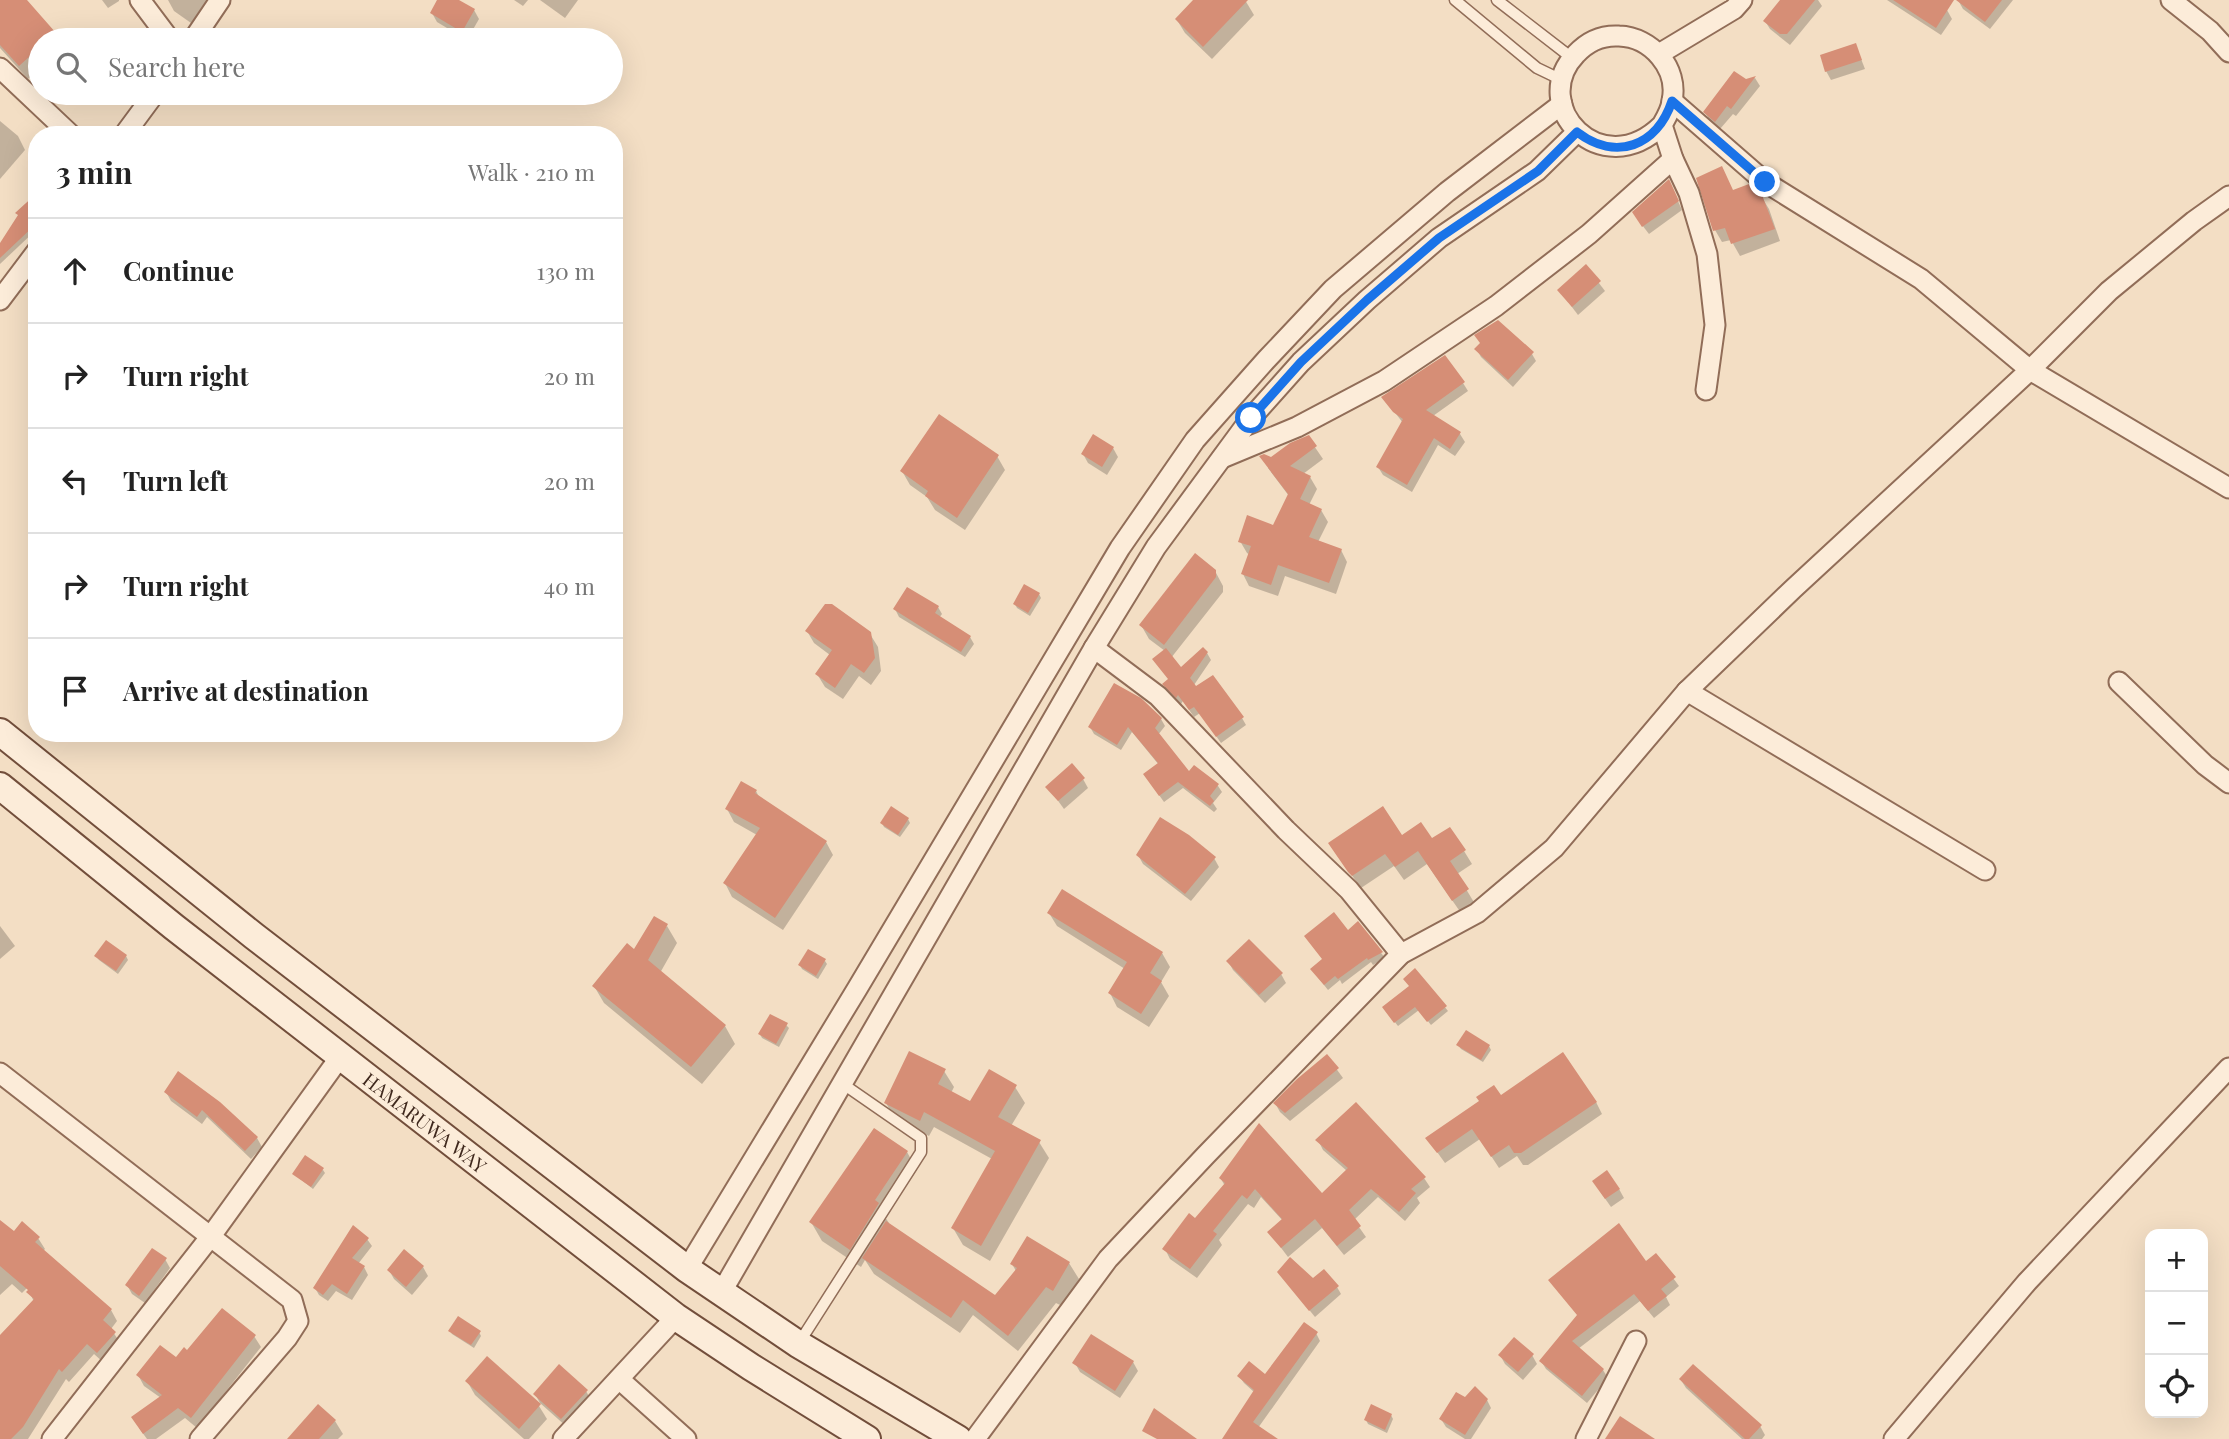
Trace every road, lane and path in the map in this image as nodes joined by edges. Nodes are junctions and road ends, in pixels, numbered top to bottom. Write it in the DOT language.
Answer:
graph roads {
  1 [pos="140,0"];
  2 [pos="220,0"];
  3 [pos="1455,0"];
  4 [pos="1497,0"];
  5 [pos="1742,0"];
  6 [pos="2171,0"];
  7 [pos="161,28"];
  8 [pos="201,28"];
  9 [pos="2229,52"];
  10 [pos="1659,54"];
  11 [pos="1572,58"];
  12 [pos="0,68"];
  13 [pos="1562,80"];
  14 [pos="28,94"];
  15 [pos="1672,101"];
  16 [pos="1562,104"];
  17 [pos="39,105"];
  18 [pos="146,105"];
  19 [pos="1662,125"];
  20 [pos="61,126"];
  21 [pos="131,126"];
  22 [pos="1577,132"];
  23 [pos="1673,159"];
  24 [pos="2229,196"];
  25 [pos="28,263"];
  26 [pos="0,300"];
  27 [pos="2030,370"];
  28 [pos="1706,390"];
  29 [pos="1221,458"];
  30 [pos="2229,488"];
  31 [pos="1094,648"];
  32 [pos="2119,682"];
  33 [pos="1687,691"];
  34 [pos="0,732"];
  35 [pos="2229,783"];
  36 [pos="0,786"];
  37 [pos="1986,870"];
  38 [pos="1401,954"];
  39 [pos="340,1057"];
  40 [pos="2229,1068"];
  41 [pos="0,1073"];
  42 [pos="843,1084"];
  43 [pos="211,1237"];
  44 [pos="687,1269"];
  45 [pos="721,1293"];
  46 [pos="676,1317"];
  47 [pos="1636,1341"];
  48 [pos="798,1344"];
  49 [pos="619,1379"];
  50 [pos="52,1439"];
  51 [pos="200,1439"];
  52 [pos="563,1439"];
  53 [pos="686,1439"];
  54 [pos="867,1439"];
  55 [pos="958,1439"];
  56 [pos="975,1439"];
  57 [pos="1586,1439"];
  58 [pos="1894,1439"];
  1 -- 7 [label="street"];
  2 -- 8 [label="street"];
  3 -- 13 [label="lane"];
  4 -- 11 [label="lane"];
  5 -- 10 [label="street"];
  6 -- 9 [label="street"];
  10 -- 11 [label="street"];
  10 -- 15 [label="street"];
  11 -- 13 [label="street"];
  12 -- 14 [label="street"];
  13 -- 16 [label="street"];
  15 -- 19 [label="street"];
  15 -- 27 [label="street"];
  16 -- 22 [label="street"];
  16 -- 44 [label="street"];
  17 -- 20 [label="street"];
  18 -- 21 [label="street"];
  19 -- 22 [label="street"];
  19 -- 23 [label="street"];
  22 -- 29 [label="street"];
  23 -- 28 [label="street"];
  23 -- 29 [label="street"];
  24 -- 27 [label="street"];
  25 -- 26 [label="street"];
  27 -- 30 [label="street"];
  27 -- 33 [label="street"];
  29 -- 31 [label="street"];
  31 -- 38 [label="street"];
  31 -- 42 [label="street"];
  32 -- 35 [label="street"];
  33 -- 37 [label="street"];
  33 -- 38 [label="street"];
  34 -- 44 [label="main road"];
  36 -- 39 [label="main road, HAMARUWA WAY"];
  38 -- 56 [label="street"];
  39 -- 43 [label="street"];
  39 -- 46 [label="main road, HAMARUWA WAY"];
  40 -- 58 [label="street"];
  41 -- 43 [label="street"];
  42 -- 45 [label="street"];
  42 -- 48 [label="lane"];
  43 -- 50 [label="street"];
  43 -- 51 [label="street"];
  44 -- 45 [label="main road"];
  45 -- 48 [label="main road"];
  46 -- 49 [label="street"];
  46 -- 54 [label="main road, HAMARUWA WAY"];
  47 -- 57 [label="street"];
  48 -- 55 [label="main road"];
  49 -- 52 [label="street"];
  49 -- 53 [label="street"];
}
